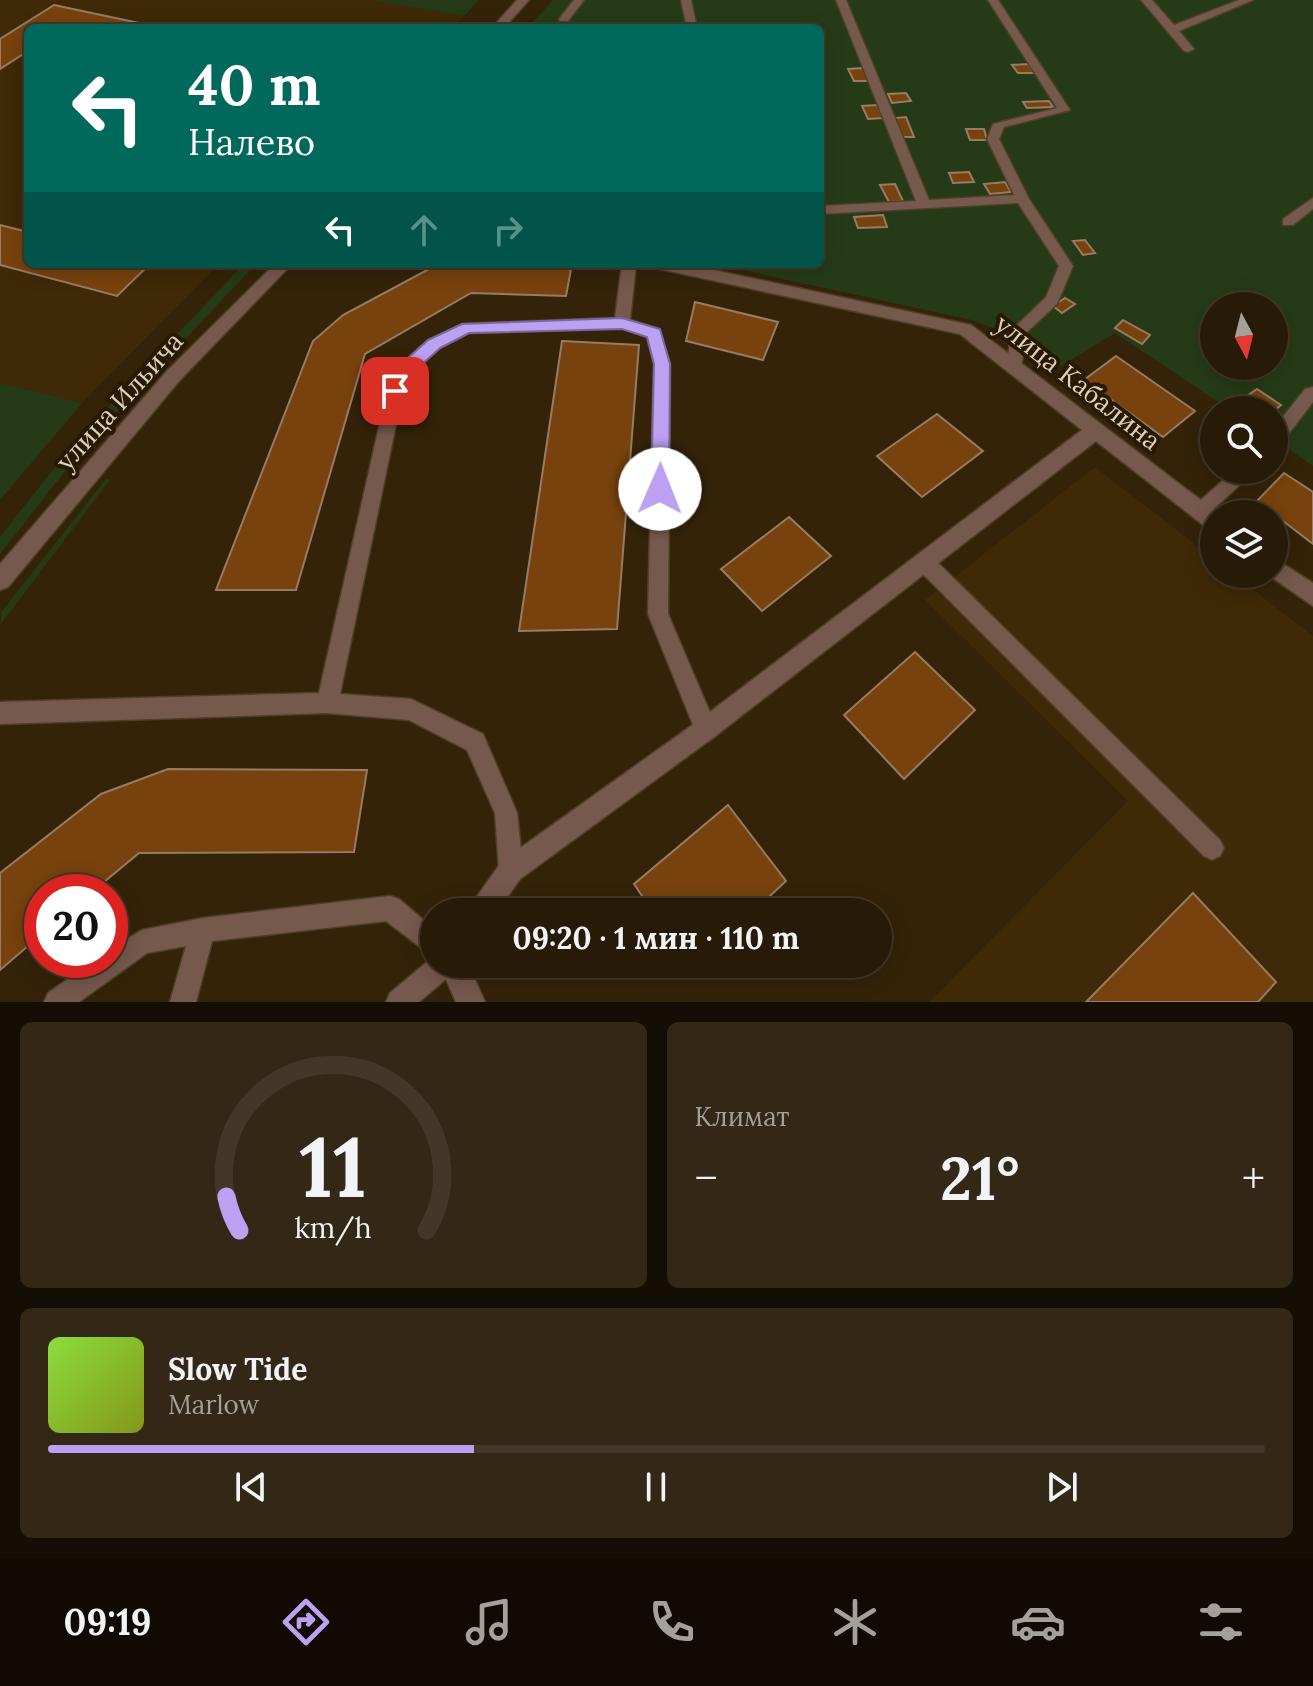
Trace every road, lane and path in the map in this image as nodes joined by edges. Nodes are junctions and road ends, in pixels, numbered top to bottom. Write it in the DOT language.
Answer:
graph roads {
  1 [pos="523,0"];
  2 [pos="579,0"];
  3 [pos="686,0"];
  4 [pos="841,0"];
  5 [pos="993,0"];
  6 [pos="1146,0"];
  7 [pos="1248,0"];
  8 [pos="564,19"];
  9 [pos="502,24"];
  10 [pos="691,24"];
  11 [pos="1172,30"];
  12 [pos="1188,49"];
  13 [pos="1022,199"];
  14 [pos="1313,202"];
  15 [pos="924,204"];
  16 [pos="824,210"];
  17 [pos="1288,222"];
  18 [pos="280,268"];
  19 [pos="629,268"];
  20 [pos="679,268"];
  21 [pos="622,323"];
  22 [pos="1014,368"];
  23 [pos="1311,393"];
  24 [pos="1288,422"];
  25 [pos="1095,431"];
  26 [pos="1235,484"];
  27 [pos="1221,500"];
  28 [pos="1200,511"];
  29 [pos="924,562"];
  30 [pos="1288,577"];
  31 [pos="0,580"];
  32 [pos="1313,596"];
  33 [pos="327,703"];
  34 [pos="0,713"];
  35 [pos="706,729"];
  36 [pos="1212,848"];
  37 [pos="511,870"];
  38 [pos="490,898"];
  39 [pos="203,930"];
  40 [pos="420,933"];
  41 [pos="427,978"];
  42 [pos="460,978"];
  43 [pos="57,1002"];
  44 [pos="183,1002"];
  45 [pos="399,1002"];
  46 [pos="471,1002"];
  1 -- 9 [label="street"];
  2 -- 8 [label="lane"];
  3 -- 10 [label="lane"];
  4 -- 15 [label="lane"];
  5 -- 13 [label="lane"];
  6 -- 11 [label="lane"];
  7 -- 11 [label="lane"];
  11 -- 12 [label="lane"];
  13 -- 15 [label="lane"];
  13 -- 22 [label="lane"];
  14 -- 17 [label="lane"];
  15 -- 16 [label="lane"];
  18 -- 31 [label="street, улица Ильича"];
  19 -- 21 [label="lane"];
  20 -- 22 [label="street, улица Кабалина"];
  21 -- 33 [label="lane"];
  21 -- 35 [label="lane"];
  22 -- 25 [label="street, улица Кабалина"];
  23 -- 24 [label="lane"];
  25 -- 28 [label="street, улица Кабалина"];
  25 -- 29 [label="street"];
  26 -- 27 [label="lane"];
  29 -- 35 [label="street"];
  29 -- 36 [label="lane"];
  30 -- 32 [label="street"];
  33 -- 34 [label="lane"];
  33 -- 37 [label="lane"];
  35 -- 37 [label="street"];
  37 -- 38 [label="street"];
  39 -- 40 [label="lane"];
  39 -- 43 [label="lane"];
  39 -- 44 [label="lane"];
  41 -- 45 [label="lane"];
  42 -- 46 [label="street"];
}
